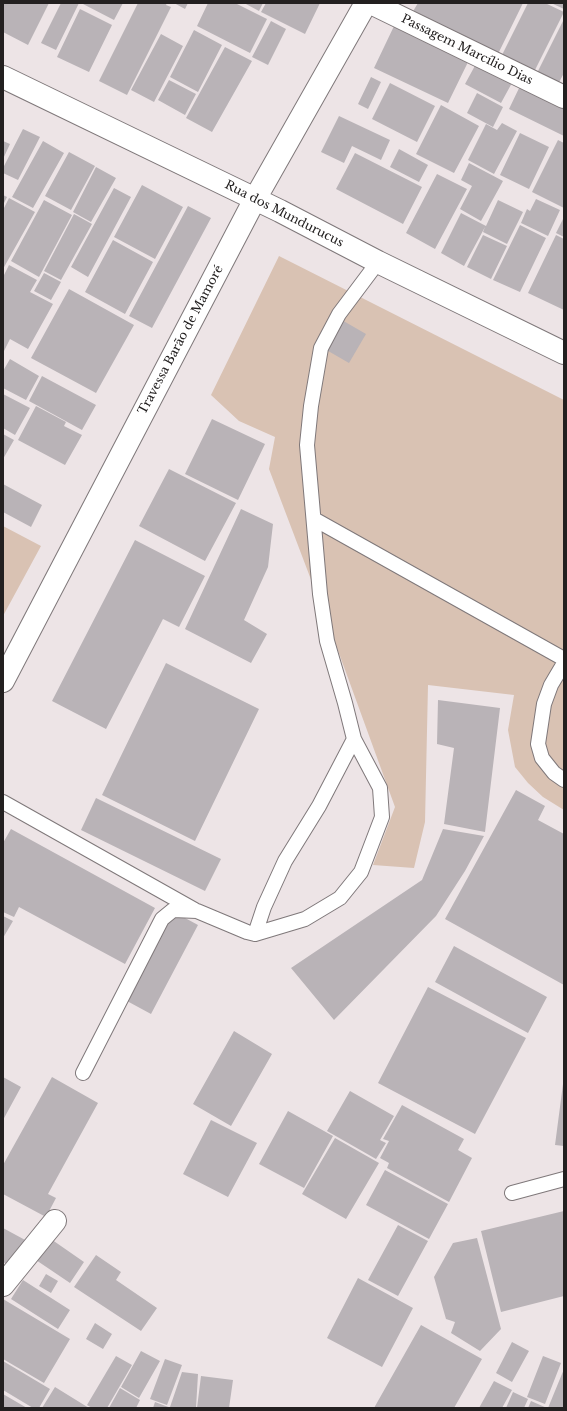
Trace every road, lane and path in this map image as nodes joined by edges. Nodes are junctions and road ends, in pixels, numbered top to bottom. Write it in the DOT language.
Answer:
graph roads {
  1 [pos="366,3"];
  2 [pos="371,3"];
  3 [pos="3,77"];
  4 [pos="564,97"];
  5 [pos="255,200"];
  6 [pos="378,262"];
  7 [pos="564,353"];
  8 [pos="314,519"];
  9 [pos="564,659"];
  10 [pos="564,664"];
  11 [pos="3,681"];
  12 [pos="354,739"];
  13 [pos="564,780"];
  14 [pos="3,802"];
  15 [pos="197,911"];
  16 [pos="255,934"];
  17 [pos="83,1073"];
  18 [pos="564,1179"];
  19 [pos="512,1193"];
  20 [pos="55,1222"];
  21 [pos="3,1285"];
  1 -- 5 [label="street, Travessa Barão de Mamoré"];
  2 -- 4 [label="street, Passagem Marcílio Dias"];
  3 -- 5 [label="street, Rua dos Mundurucus"];
  5 -- 6 [label="street, Rua dos Mundurucus"];
  5 -- 11 [label="street, Travessa Barão de Mamoré"];
  6 -- 7 [label="street, Rua dos Mundurucus"];
  6 -- 8 [label="lane"];
  8 -- 9 [label="lane"];
  8 -- 12 [label="lane"];
  10 -- 13 [label="lane"];
  12 -- 16 [label="lane"];
  12 -- 16 [label="lane"];
  14 -- 15 [label="lane"];
  15 -- 16 [label="lane"];
  15 -- 17 [label="lane"];
  18 -- 19 [label="lane"];
  20 -- 21 [label="street"];
}
